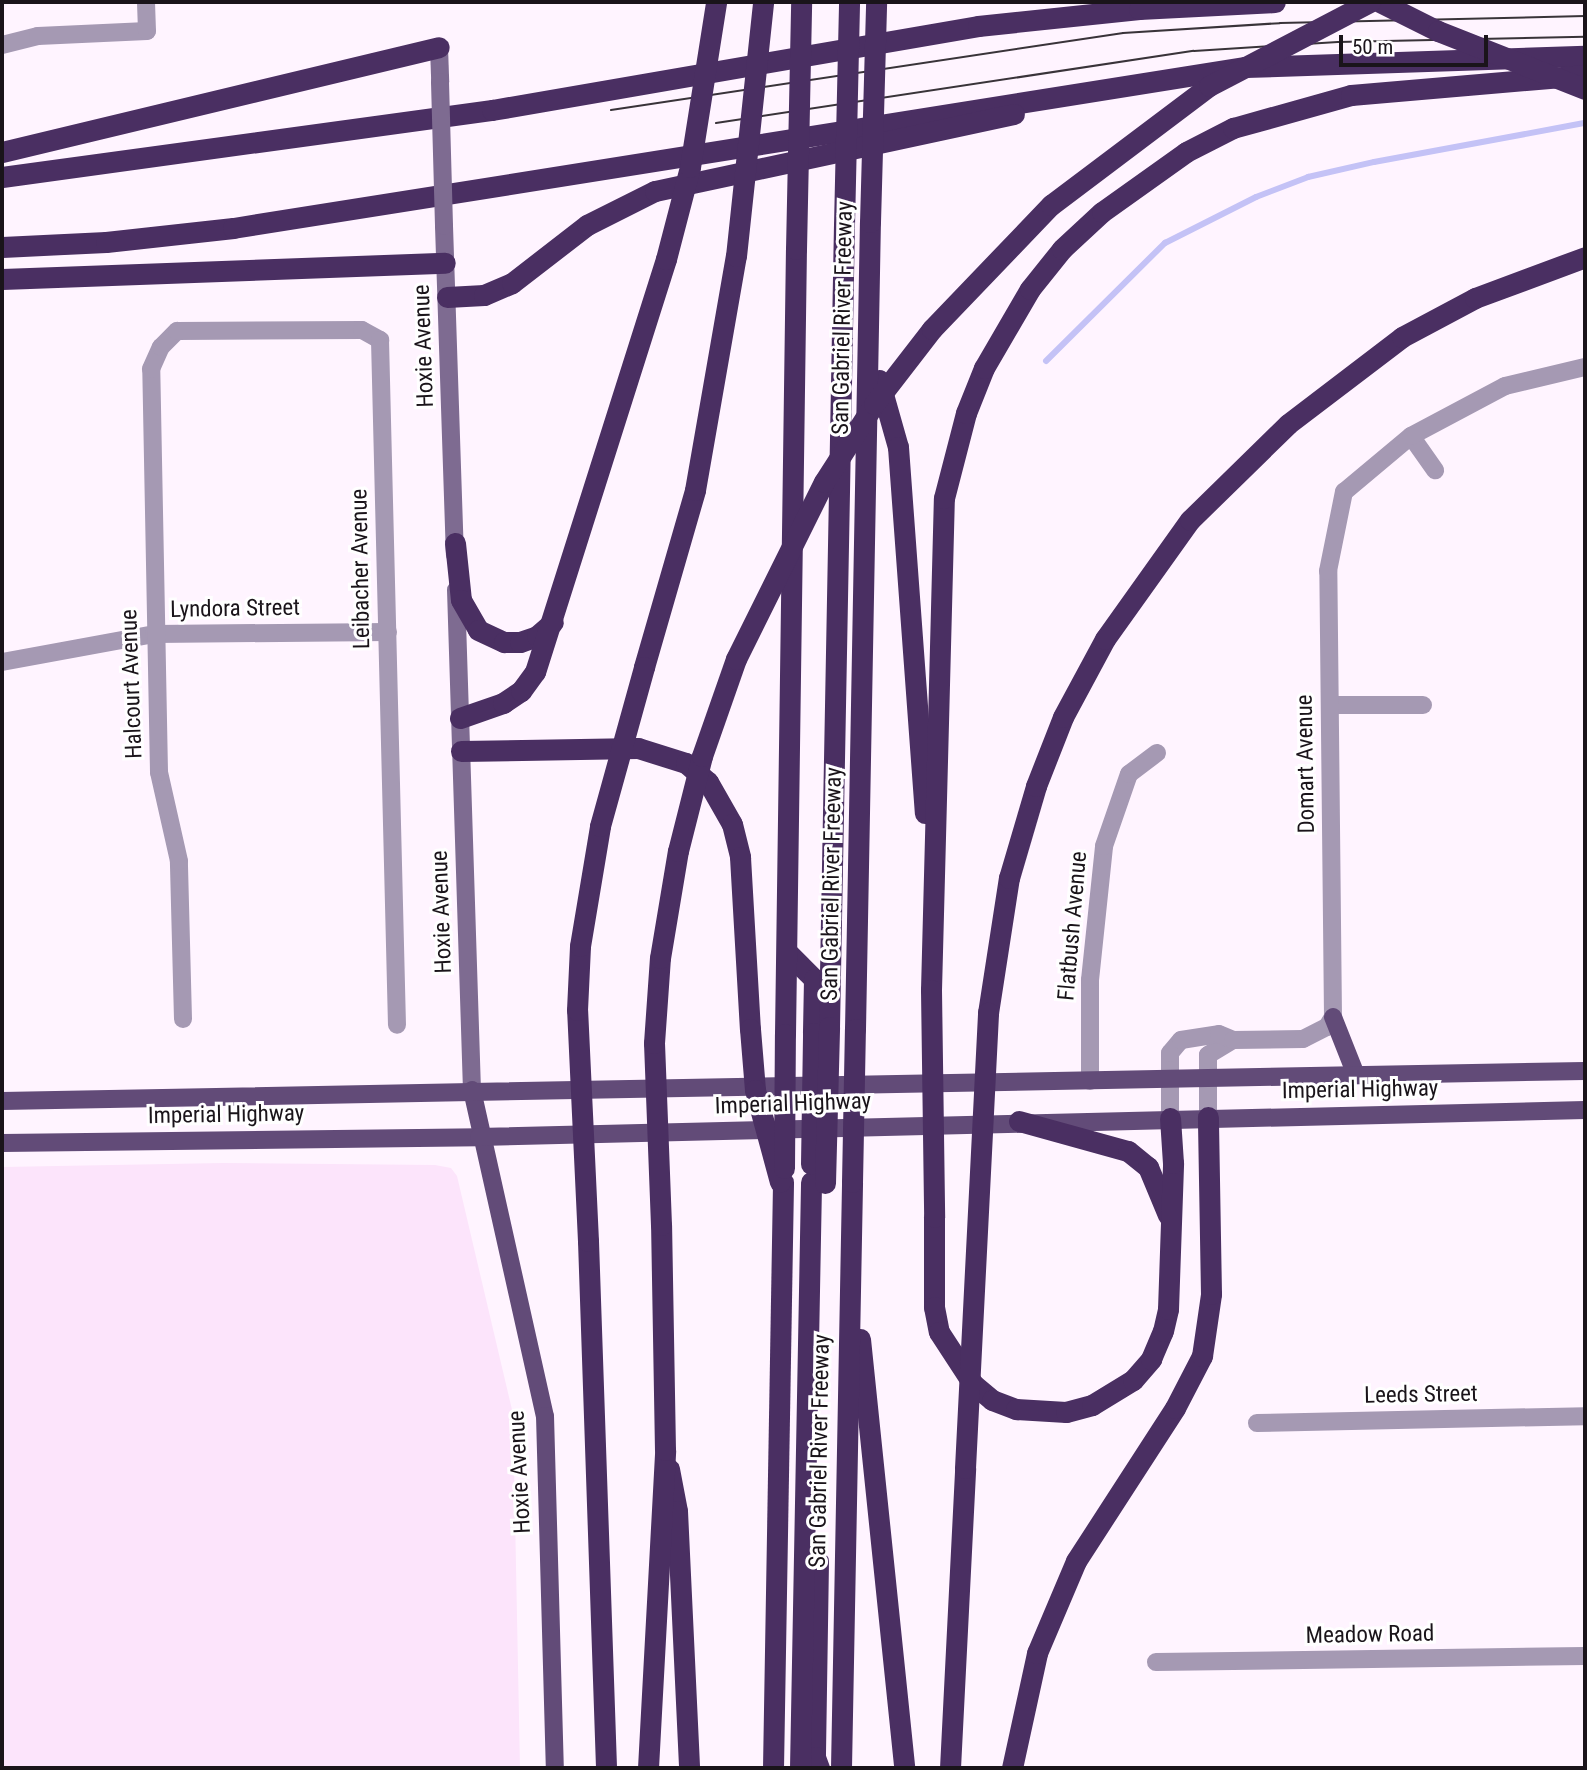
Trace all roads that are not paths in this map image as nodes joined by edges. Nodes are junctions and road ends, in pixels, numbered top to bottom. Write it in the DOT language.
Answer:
graph roads {
  1 [pos="146,2"];
  2 [pos="716,2"];
  3 [pos="763,2"];
  4 [pos="801,2"];
  5 [pos="849,2"];
  6 [pos="876,2"];
  7 [pos="1275,2"];
  8 [pos="1370,2"];
  9 [pos="1380,2"];
  10 [pos="2,45"];
  11 [pos="439,47"];
  12 [pos="1585,56"];
  13 [pos="1245,67"];
  14 [pos="1585,75"];
  15 [pos="1585,89"];
  16 [pos="2,152"];
  17 [pos="2,177"];
  18 [pos="2,247"];
  19 [pos="1585,257"];
  20 [pos="446,263"];
  21 [pos="2,279"];
  22 [pos="447,297"];
  23 [pos="161,347"];
  24 [pos="870,349"];
  25 [pos="1585,367"];
  26 [pos="1411,436"];
  27 [pos="1436,470"];
  28 [pos="454,543"];
  29 [pos="553,622"];
  30 [pos="388,632"];
  31 [pos="154,634"];
  32 [pos="2,662"];
  33 [pos="1329,705"];
  34 [pos="1423,705"];
  35 [pos="460,718"];
  36 [pos="461,751"];
  37 [pos="1157,753"];
  38 [pos="787,952"];
  39 [pos="931,990"];
  40 [pos="1333,1017"];
  41 [pos="183,1019"];
  42 [pos="397,1025"];
  43 [pos="821,1030"];
  44 [pos="1233,1040"];
  45 [pos="1585,1071"];
  46 [pos="1356,1075"];
  47 [pos="1208,1079"];
  48 [pos="1170,1080"];
  49 [pos="1090,1081"];
  50 [pos="472,1090"];
  51 [pos="2,1101"];
  52 [pos="1585,1110"];
  53 [pos="1208,1117"];
  54 [pos="1170,1118"];
  55 [pos="1019,1121"];
  56 [pos="479,1137"];
  57 [pos="2,1143"];
  58 [pos="818,1182"];
  59 [pos="782,1186"];
  60 [pos="1168,1217"];
  61 [pos="850,1235"];
  62 [pos="1585,1416"];
  63 [pos="1257,1423"];
  64 [pos="665,1450"];
  65 [pos="1585,1656"];
  66 [pos="1156,1662"];
  67 [pos="555,1768"];
  68 [pos="606,1768"];
  69 [pos="648,1768"];
  70 [pos="689,1768"];
  71 [pos="773,1768"];
  72 [pos="800,1768"];
  73 [pos="819,1768"];
  74 [pos="841,1768"];
  75 [pos="904,1768"];
  76 [pos="950,1768"];
  77 [pos="1012,1768"];
  1 -- 10 [label="street"];
  2 -- 29 [label="highway, bridge"];
  3 -- 68 [label="highway, bridge"];
  4 -- 38 [label="highway, San Gabriel River Freeway, bridge"];
  5 -- 43 [label="highway, bridge"];
  6 -- 24 [label="highway, San Gabriel River Freeway, bridge"];
  7 -- 17 [label="highway"];
  8 -- 64 [label="highway, bridge"];
  9 -- 15 [label="highway, bridge"];
  11 -- 16 [label="highway"];
  11 -- 20 [label="main road, Hoxie Avenue, bridge"];
  12 -- 13 [label="highway"];
  13 -- 18 [label="highway"];
  13 -- 22 [label="highway"];
  14 -- 39 [label="highway"];
  19 -- 76 [label="highway, bridge"];
  20 -- 21 [label="highway"];
  20 -- 22 [label="main road, Hoxie Avenue"];
  22 -- 28 [label="main road, Hoxie Avenue"];
  23 -- 30 [label="street, Leibacher Avenue"];
  23 -- 31 [label="street, Halcourt Avenue"];
  24 -- 39 [label="highway"];
  24 -- 61 [label="highway, San Gabriel River Freeway, bridge"];
  25 -- 26 [label="street, Domart Avenue"];
  26 -- 27 [label="street"];
  26 -- 33 [label="street, Domart Avenue"];
  28 -- 29 [label="highway"];
  28 -- 35 [label="main road, Hoxie Avenue"];
  29 -- 35 [label="highway"];
  30 -- 31 [label="street, Lyndora Street"];
  30 -- 42 [label="street, Leibacher Avenue"];
  31 -- 32 [label="street, Lyndora Street"];
  31 -- 41 [label="street, Halcourt Avenue"];
  33 -- 34 [label="street"];
  33 -- 40 [label="street, Domart Avenue"];
  35 -- 36 [label="main road, Hoxie Avenue"];
  36 -- 50 [label="main road, Hoxie Avenue"];
  36 -- 59 [label="highway, bridge"];
  37 -- 49 [label="street, Flatbush Avenue"];
  38 -- 43 [label="highway"];
  38 -- 59 [label="highway, San Gabriel River Freeway, bridge"];
  39 -- 60 [label="highway, bridge"];
  40 -- 44 [label="street"];
  40 -- 46 [label="main road"];
  43 -- 58 [label="highway, bridge"];
  44 -- 47 [label="street"];
  44 -- 48 [label="street"];
  45 -- 46 [label="main road, Imperial Highway"];
  46 -- 47 [label="main road, Imperial Highway"];
  47 -- 48 [label="main road, Imperial Highway"];
  47 -- 53 [label="street"];
  48 -- 49 [label="main road, Imperial Highway"];
  48 -- 54 [label="street"];
  49 -- 50 [label="main road, Imperial Highway"];
  50 -- 51 [label="main road, Imperial Highway"];
  50 -- 56 [label="main road, Hoxie Avenue"];
  52 -- 53 [label="main road, Imperial Highway"];
  53 -- 54 [label="main road, Imperial Highway"];
  53 -- 77 [label="highway"];
  54 -- 55 [label="main road, Imperial Highway"];
  54 -- 60 [label="highway"];
  55 -- 56 [label="main road, Imperial Highway"];
  55 -- 60 [label="highway"];
  56 -- 57 [label="main road, Imperial Highway"];
  56 -- 67 [label="main road, Hoxie Avenue"];
  58 -- 72 [label="highway"];
  58 -- 73 [label="highway"];
  59 -- 71 [label="highway, San Gabriel River Freeway"];
  61 -- 74 [label="highway, San Gabriel River Freeway"];
  61 -- 75 [label="highway"];
  62 -- 63 [label="street, Leeds Street"];
  64 -- 69 [label="highway"];
  64 -- 70 [label="highway"];
  65 -- 66 [label="street, Meadow Road"];
}
